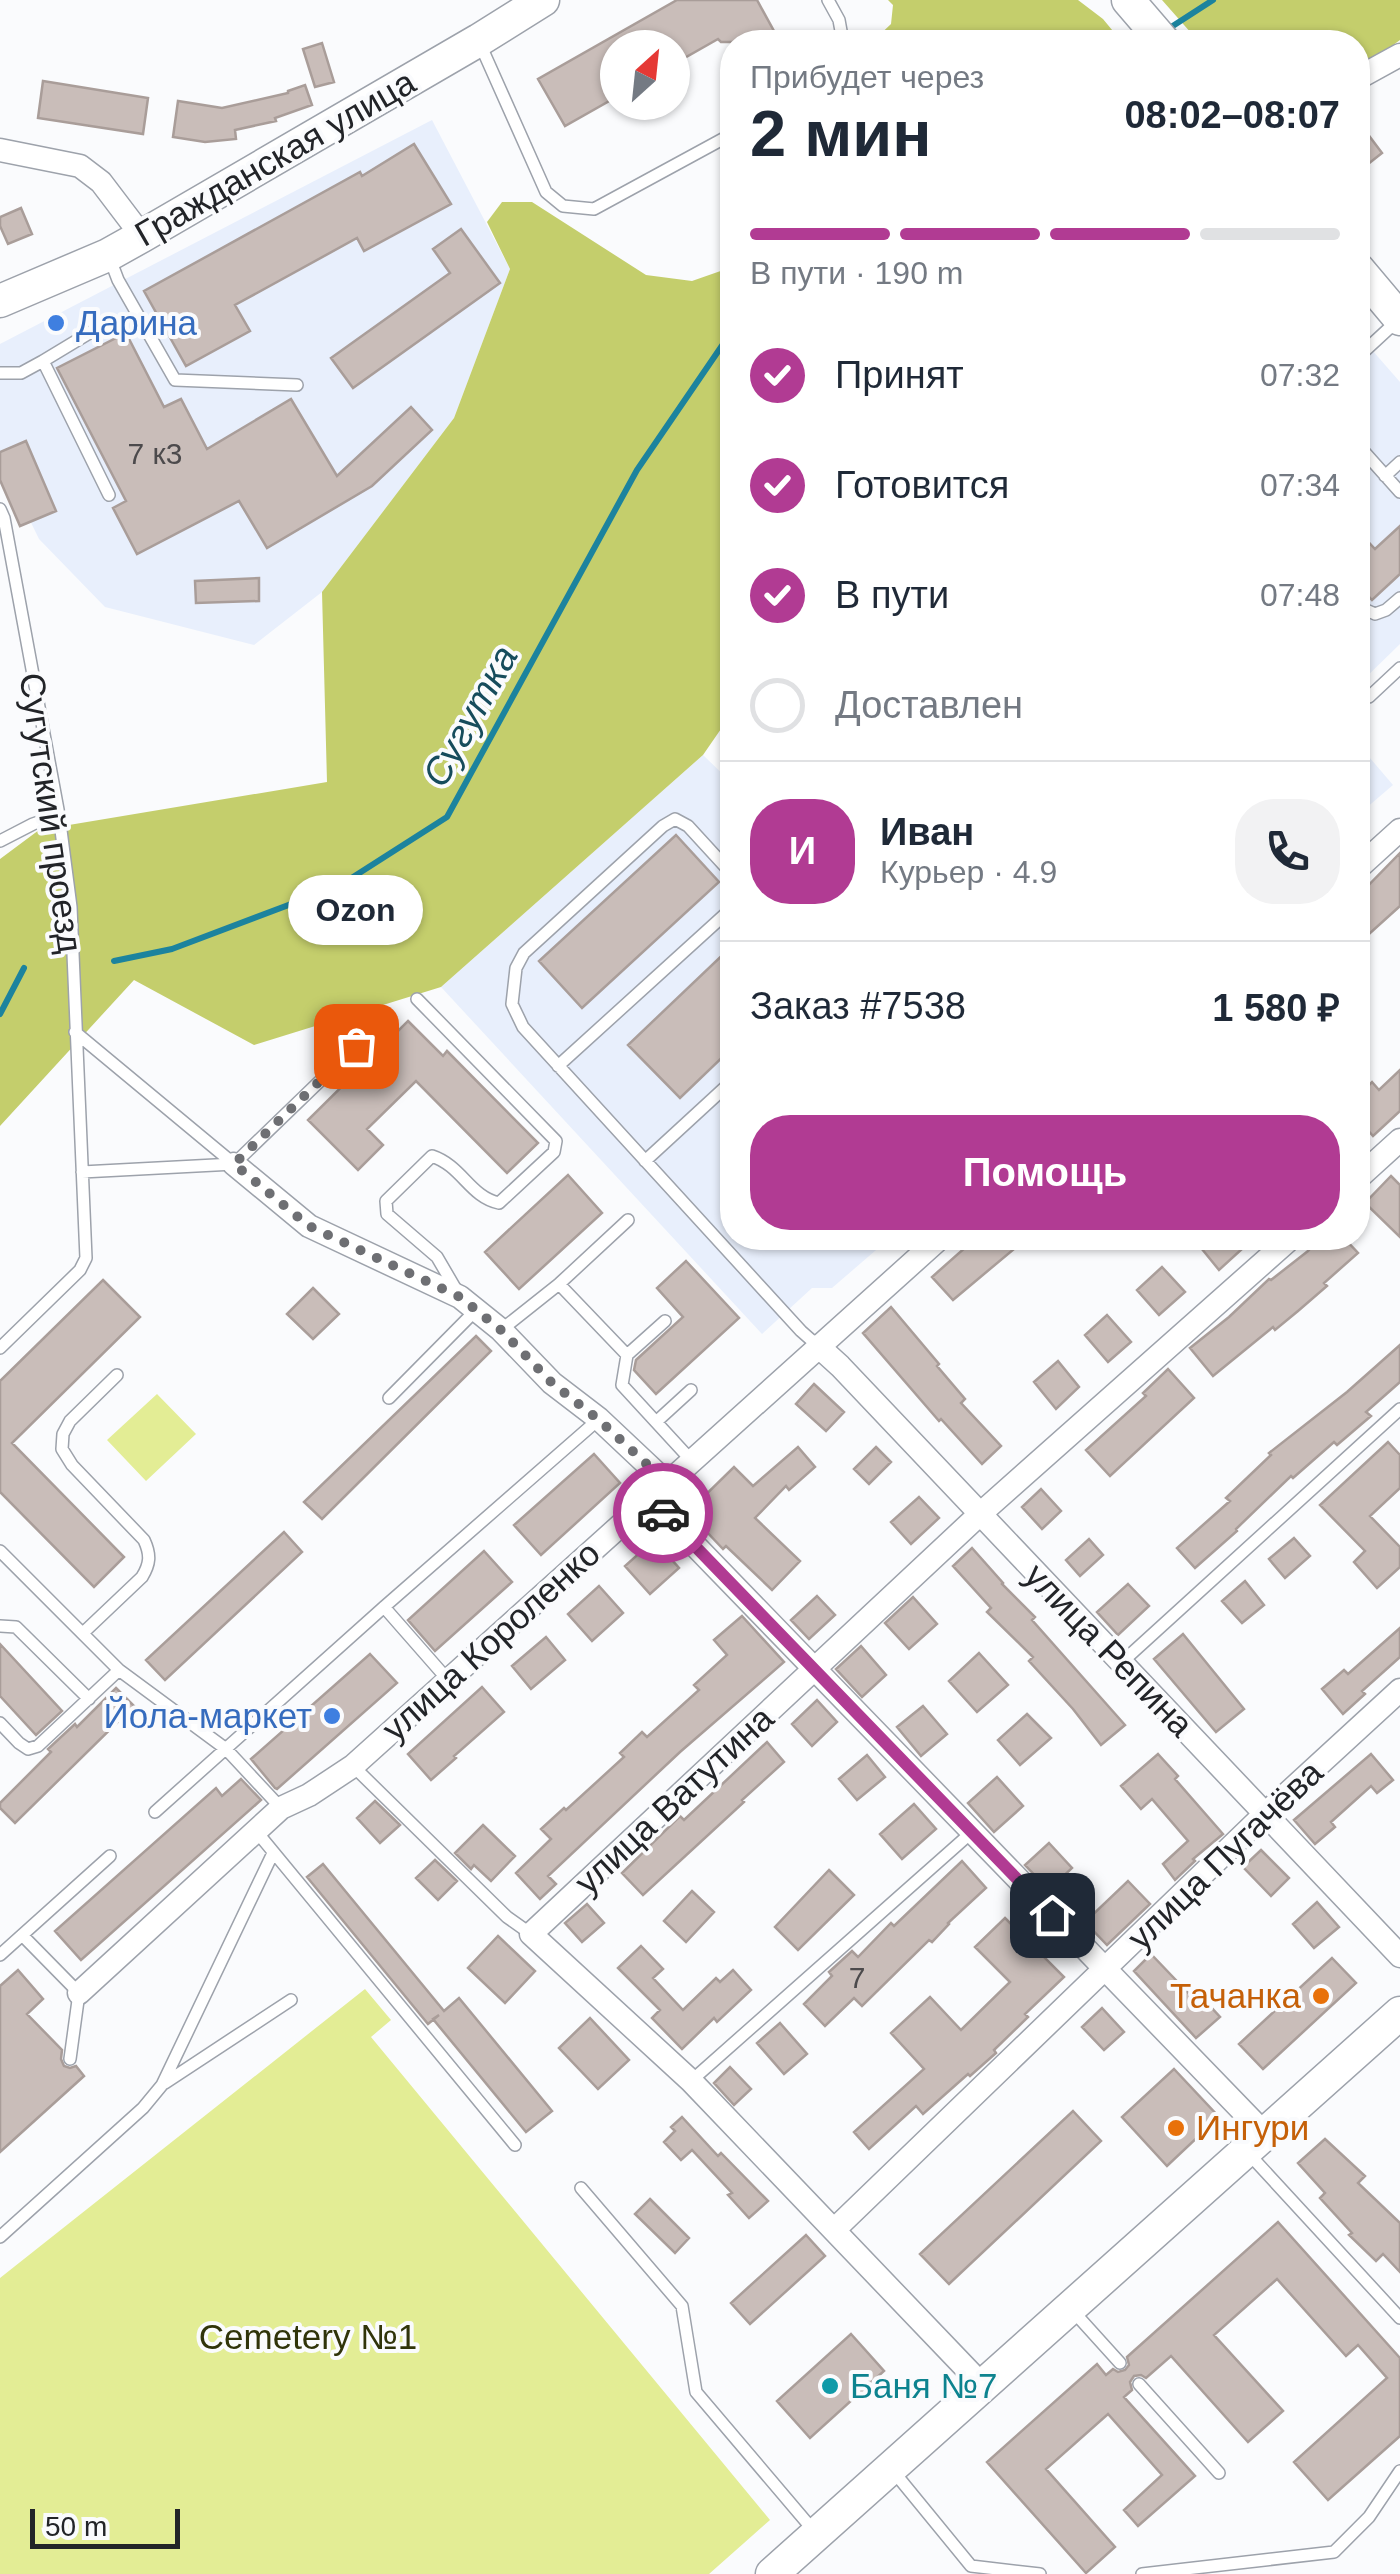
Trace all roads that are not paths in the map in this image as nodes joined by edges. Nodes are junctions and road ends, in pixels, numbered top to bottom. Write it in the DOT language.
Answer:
graph roads {
  1 [pos="542,0"];
  2 [pos="828,0"];
  3 [pos="1128,0"];
  4 [pos="841,30"];
  5 [pos="1154,30"];
  6 [pos="479,40"];
  7 [pos="1400,56"];
  8 [pos="1370,72"];
  9 [pos="720,141"];
  10 [pos="0,150"];
  11 [pos="142,236"];
  12 [pos="108,254"];
  13 [pos="1370,289"];
  14 [pos="0,301"];
  15 [pos="1400,318"];
  16 [pos="90,332"];
  17 [pos="1370,346"];
  18 [pos="42,361"];
  19 [pos="0,373"];
  20 [pos="298,384"];
  21 [pos="1370,458"];
  22 [pos="1400,462"];
  23 [pos="1386,476"];
  24 [pos="1400,492"];
  25 [pos="108,495"];
  26 [pos="2,516"];
  27 [pos="16,580"];
  28 [pos="0,584"];
  29 [pos="1400,598"];
  30 [pos="1370,612"];
  31 [pos="1400,668"];
  32 [pos="1370,694"];
  33 [pos="59,815"];
  34 [pos="1400,830"];
  35 [pos="0,841"];
  36 [pos="1370,857"];
  37 [pos="720,861"];
  38 [pos="720,925"];
  39 [pos="417,999"];
  40 [pos="380,1023"];
  41 [pos="75,1032"];
  42 [pos="558,1066"];
  43 [pos="720,1091"];
  44 [pos="1396,1150"];
  45 [pos="645,1161"];
  46 [pos="234,1164"];
  47 [pos="1370,1169"];
  48 [pos="82,1172"];
  49 [pos="628,1220"];
  50 [pos="720,1243"];
  51 [pos="726,1250"];
  52 [pos="926,1250"];
  53 [pos="1277,1250"];
  54 [pos="558,1284"];
  55 [pos="469,1303"];
  56 [pos="665,1320"];
  57 [pos="501,1330"];
  58 [pos="818,1346"];
  59 [pos="0,1348"];
  60 [pos="627,1354"];
  61 [pos="118,1375"];
  62 [pos="692,1390"];
  63 [pos="389,1398"];
  64 [pos="1400,1409"];
  65 [pos="599,1420"];
  66 [pos="656,1422"];
  67 [pos="692,1460"];
  68 [pos="658,1490"];
  69 [pos="980,1514"];
  70 [pos="0,1551"];
  71 [pos="384,1607"];
  72 [pos="0,1626"];
  73 [pos="83,1633"];
  74 [pos="1122,1663"];
  75 [pos="813,1669"];
  76 [pos="120,1670"];
  77 [pos="448,1680"];
  78 [pos="1400,1690"];
  79 [pos="89,1699"];
  80 [pos="0,1723"];
  81 [pos="226,1749"];
  82 [pos="353,1766"];
  83 [pos="281,1808"];
  84 [pos="155,1812"];
  85 [pos="1265,1814"];
  86 [pos="256,1831"];
  87 [pos="972,1832"];
  88 [pos="273,1853"];
  89 [pos="110,1856"];
  90 [pos="531,1934"];
  91 [pos="22,1935"];
  92 [pos="0,1955"];
  93 [pos="1400,1956"];
  94 [pos="1106,1970"];
  95 [pos="80,1993"];
  96 [pos="291,2000"];
  97 [pos="1400,2013"];
  98 [pos="70,2059"];
  99 [pos="691,2081"];
  100 [pos="162,2085"];
  101 [pos="1255,2143"];
  102 [pos="515,2145"];
  103 [pos="580,2188"];
  104 [pos="835,2229"];
  105 [pos="0,2237"];
  106 [pos="1070,2308"];
  107 [pos="1400,2318"];
  108 [pos="1120,2363"];
  109 [pos="1139,2384"];
  110 [pos="983,2386"];
  111 [pos="890,2468"];
  112 [pos="1400,2470"];
  113 [pos="1219,2473"];
  114 [pos="816,2534"];
  115 [pos="968,2570"];
  116 [pos="783,2571"];
  117 [pos="1040,2574"];
  118 [pos="1142,2574"];
  1 -- 6 [label="main road, Гражданская улица"];
  2 -- 4 [label="lane"];
  3 -- 5 [label="main road"];
  6 -- 9 [label="lane"];
  6 -- 11 [label="main road, Гражданская улица"];
  7 -- 8 [label="street"];
  10 -- 11 [label="street"];
  11 -- 12 [label="main road, Гражданская улица"];
  12 -- 14 [label="main road, Гражданская улица"];
  12 -- 20 [label="lane"];
  13 -- 15 [label="main road"];
  15 -- 17 [label="lane"];
  16 -- 18 [label="lane"];
  18 -- 19 [label="lane"];
  18 -- 25 [label="lane"];
  21 -- 23 [label="lane"];
  22 -- 23 [label="lane"];
  23 -- 24 [label="lane"];
  26 -- 27 [label="lane, Сугутский проезд"];
  27 -- 28 [label="lane"];
  27 -- 33 [label="lane, Сугутский проезд"];
  29 -- 30 [label="lane"];
  31 -- 32 [label="lane"];
  33 -- 35 [label="lane"];
  33 -- 41 [label="lane, Сугутский проезд"];
  34 -- 36 [label="street"];
  37 -- 42 [label="lane"];
  38 -- 42 [label="lane"];
  39 -- 55 [label="lane"];
  40 -- 46 [label="lane"];
  41 -- 46 [label="lane"];
  41 -- 48 [label="lane, Сугутский проезд"];
  42 -- 45 [label="lane"];
  43 -- 45 [label="lane"];
  44 -- 47 [label="street"];
  45 -- 50 [label="lane"];
  46 -- 48 [label="lane"];
  46 -- 55 [label="street"];
  48 -- 59 [label="lane, Сугутский проезд"];
  49 -- 54 [label="lane"];
  51 -- 58 [label="lane"];
  52 -- 58 [label="street, улица Короленко"];
  53 -- 69 [label="street, улица Ватутина"];
  54 -- 57 [label="lane"];
  54 -- 60 [label="lane"];
  55 -- 57 [label="street"];
  55 -- 63 [label="lane"];
  56 -- 60 [label="lane"];
  57 -- 65 [label="street"];
  58 -- 67 [label="street, улица Короленко"];
  58 -- 69 [label="street, улица Репина"];
  60 -- 66 [label="lane"];
  61 -- 73 [label="lane"];
  62 -- 66 [label="lane"];
  64 -- 74 [label="lane"];
  65 -- 68 [label="street"];
  65 -- 71 [label="lane"];
  66 -- 67 [label="lane"];
  67 -- 68 [label="street, улица Короленко"];
  68 -- 75 [label="street"];
  68 -- 77 [label="street, улица Короленко"];
  69 -- 74 [label="street, улица Репина"];
  69 -- 75 [label="street, улица Ватутина"];
  70 -- 73 [label="lane"];
  71 -- 77 [label="lane"];
  71 -- 81 [label="lane"];
  72 -- 79 [label="lane"];
  73 -- 76 [label="lane"];
  74 -- 85 [label="street, улица Репина"];
  75 -- 87 [label="street"];
  75 -- 90 [label="street, улица Ватутина"];
  76 -- 79 [label="lane"];
  76 -- 81 [label="lane"];
  77 -- 82 [label="street, улица Короленко"];
  78 -- 85 [label="street, улица Пугачёва"];
  79 -- 80 [label="lane"];
  81 -- 83 [label="lane"];
  81 -- 84 [label="lane"];
  82 -- 83 [label="street, улица Короленко"];
  82 -- 90 [label="lane"];
  83 -- 86 [label="street, улица Короленко"];
  85 -- 93 [label="street, улица Репина"];
  85 -- 94 [label="street, улица Пугачёва"];
  86 -- 88 [label="lane"];
  86 -- 95 [label="street, улица Короленко"];
  87 -- 94 [label="street"];
  87 -- 99 [label="lane"];
  88 -- 100 [label="lane"];
  88 -- 102 [label="lane"];
  89 -- 91 [label="lane"];
  90 -- 99 [label="street"];
  91 -- 92 [label="lane"];
  91 -- 95 [label="lane"];
  94 -- 101 [label="street"];
  94 -- 104 [label="street, улица Пугачёва"];
  95 -- 98 [label="lane"];
  96 -- 100 [label="lane"];
  97 -- 101 [label="main road"];
  99 -- 104 [label="street"];
  100 -- 105 [label="lane"];
  101 -- 106 [label="main road"];
  101 -- 107 [label="lane"];
  103 -- 114 [label="lane"];
  104 -- 110 [label="street"];
  106 -- 108 [label="lane"];
  106 -- 110 [label="main road"];
  109 -- 113 [label="lane"];
  110 -- 111 [label="main road"];
  111 -- 114 [label="main road"];
  111 -- 115 [label="lane"];
  112 -- 118 [label="lane"];
  114 -- 116 [label="main road"];
  115 -- 117 [label="lane"];
}
